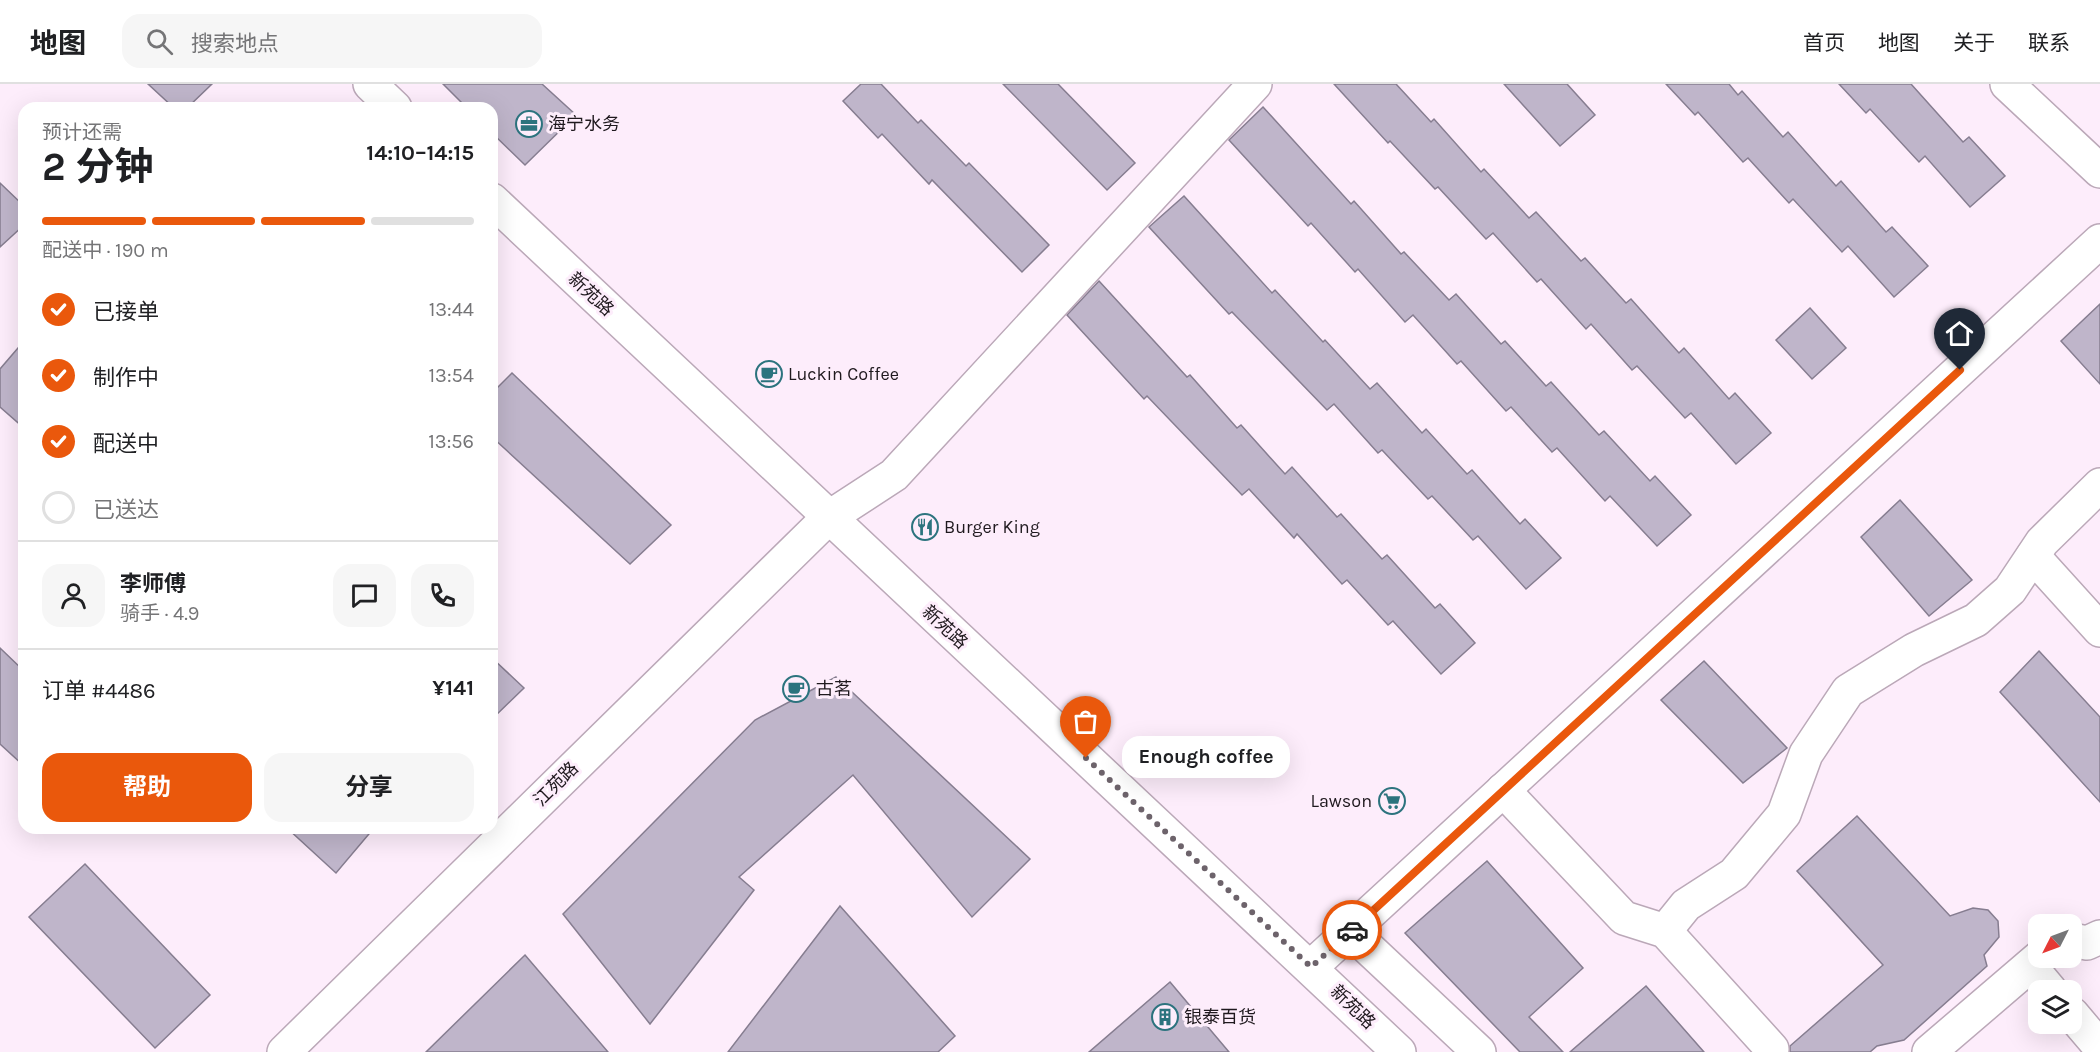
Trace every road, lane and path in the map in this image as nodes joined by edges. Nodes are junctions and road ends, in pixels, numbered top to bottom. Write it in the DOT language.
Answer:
graph roads {
  1 [pos="370,84"];
  2 [pos="1254,84"];
  3 [pos="2007,84"];
  4 [pos="389,102"];
  5 [pos="2100,171"];
  6 [pos="498,206"];
  7 [pos="2100,241"];
  8 [pos="2100,485"];
  9 [pos="828,518"];
  10 [pos="2033,556"];
  11 [pos="2100,630"];
  12 [pos="1503,790"];
  13 [pos="1350,931"];
  14 [pos="1665,931"];
  15 [pos="2100,937"];
  16 [pos="2082,942"];
  17 [pos="1311,967"];
  18 [pos="2040,971"];
  19 [pos="2082,1026"];
  20 [pos="2100,1047"];
  21 [pos="1772,1050"];
  22 [pos="284,1052"];
  23 [pos="1399,1052"];
  24 [pos="1479,1052"];
  25 [pos="1929,1052"];
  1 -- 4 [label="street"];
  2 -- 9 [label="street, 江苑路"];
  3 -- 5 [label="street"];
  6 -- 9 [label="street, 新苑路"];
  7 -- 12 [label="street"];
  8 -- 10 [label="street"];
  9 -- 17 [label="street, 新苑路"];
  9 -- 22 [label="street, 江苑路"];
  10 -- 11 [label="street"];
  10 -- 14 [label="street"];
  12 -- 13 [label="street"];
  12 -- 14 [label="street"];
  13 -- 17 [label="street"];
  13 -- 24 [label="street"];
  14 -- 21 [label="street"];
  15 -- 16 [label="street"];
  17 -- 23 [label="street, 新苑路"];
  18 -- 25 [label="street"];
  19 -- 20 [label="street"];
}
